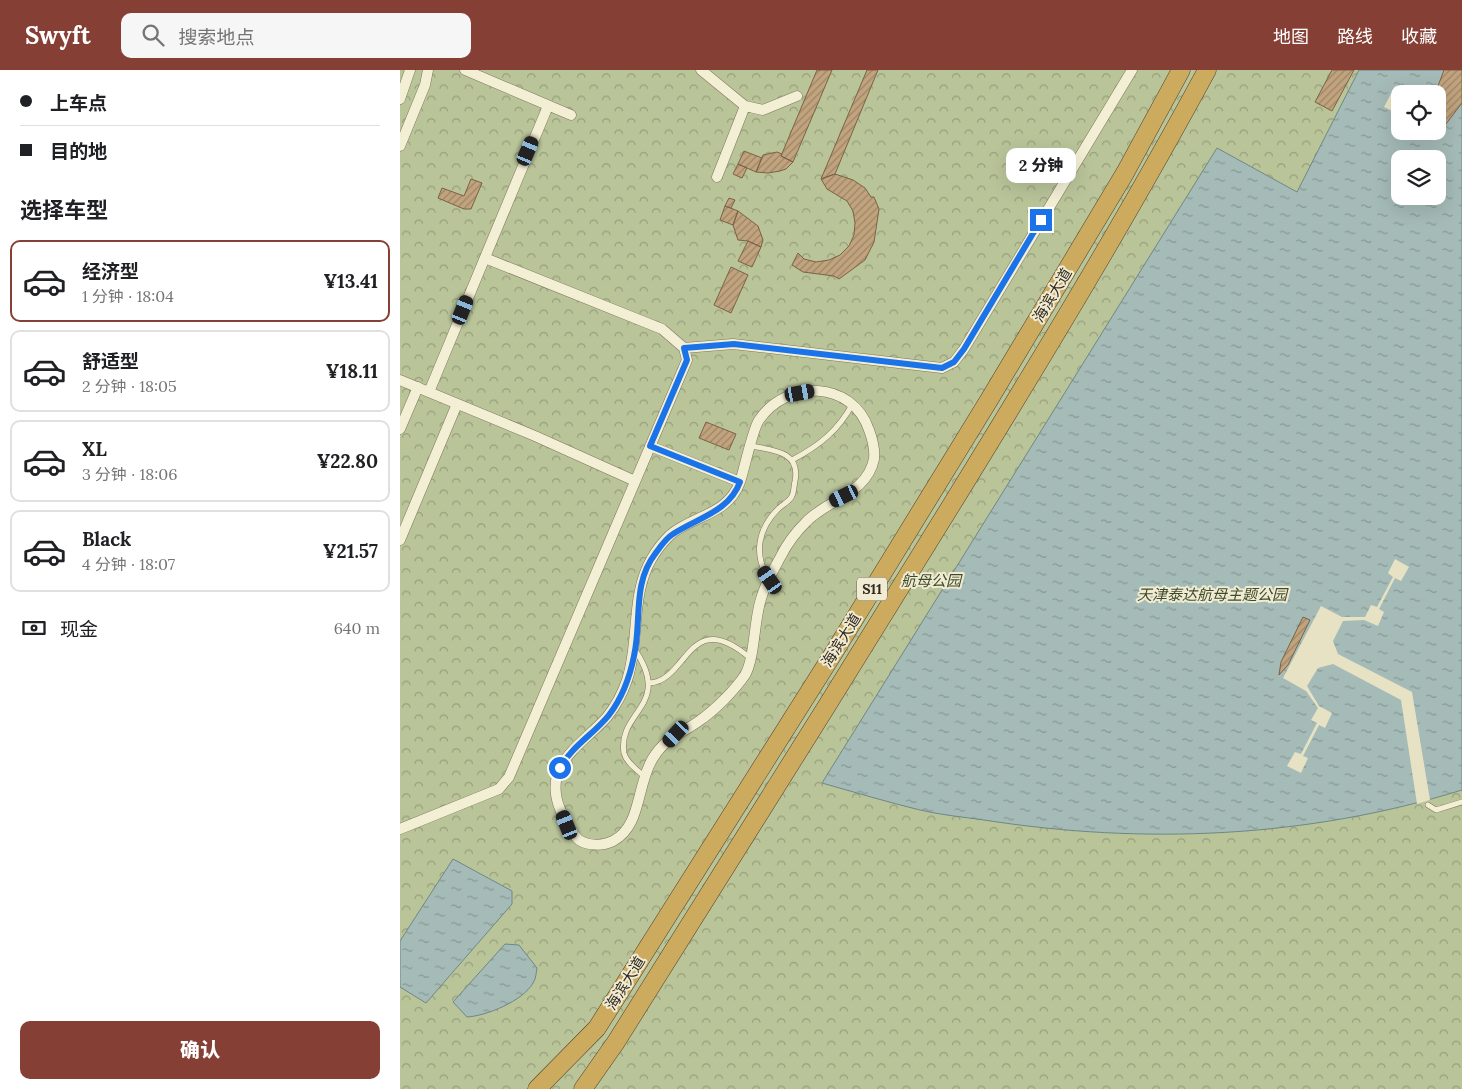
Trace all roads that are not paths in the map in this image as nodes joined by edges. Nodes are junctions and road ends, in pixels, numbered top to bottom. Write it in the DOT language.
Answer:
graph roads {
  1 [pos="410,70"];
  2 [pos="428,70"];
  3 [pos="465,70"];
  4 [pos="701,70"];
  5 [pos="1132,70"];
  6 [pos="1181,70"];
  7 [pos="1207,70"];
  8 [pos="797,96"];
  9 [pos="400,99"];
  10 [pos="548,106"];
  11 [pos="745,106"];
  12 [pos="571,115"];
  13 [pos="400,146"];
  14 [pos="717,177"];
  15 [pos="485,258"];
  16 [pos="684,348"];
  17 [pos="400,380"];
  18 [pos="418,387"];
  19 [pos="429,392"];
  20 [pos="853,403"];
  21 [pos="457,404"];
  22 [pos="400,429"];
  23 [pos="650,446"];
  24 [pos="751,446"];
  25 [pos="792,460"];
  26 [pos="635,482"];
  27 [pos="740,482"];
  28 [pos="400,540"];
  29 [pos="770,580"];
  30 [pos="635,650"];
  31 [pos="750,658"];
  32 [pos="649,682"];
  33 [pos="644,776"];
  34 [pos="1462,802"];
  35 [pos="1428,805"];
  36 [pos="400,829"];
  37 [pos="536,1089"];
  38 [pos="583,1089"];
  1 -- 9 [label="street"];
  2 -- 13 [label="street"];
  3 -- 10 [label="street"];
  4 -- 11 [label="street"];
  5 -- 16 [label="street"];
  6 -- 37 [label="highway, 海滨大道 / S11"];
  7 -- 38 [label="highway, 海滨大道 / S11"];
  8 -- 11 [label="street"];
  10 -- 12 [label="street"];
  10 -- 15 [label="street"];
  11 -- 14 [label="street"];
  15 -- 16 [label="street"];
  15 -- 19 [label="street"];
  16 -- 23 [label="street"];
  17 -- 18 [label="street"];
  18 -- 19 [label="street"];
  18 -- 22 [label="street"];
  19 -- 21 [label="street"];
  20 -- 24 [label="street"];
  20 -- 25 [label="lane"];
  20 -- 29 [label="street"];
  21 -- 26 [label="street"];
  21 -- 28 [label="street"];
  23 -- 26 [label="street"];
  23 -- 27 [label="street"];
  24 -- 25 [label="lane"];
  24 -- 27 [label="street"];
  25 -- 29 [label="lane"];
  26 -- 36 [label="street"];
  27 -- 30 [label="street"];
  29 -- 31 [label="street"];
  30 -- 32 [label="lane"];
  30 -- 33 [label="street"];
  31 -- 32 [label="lane"];
  31 -- 33 [label="street"];
  32 -- 33 [label="lane"];
  34 -- 35 [label="lane"];
}
